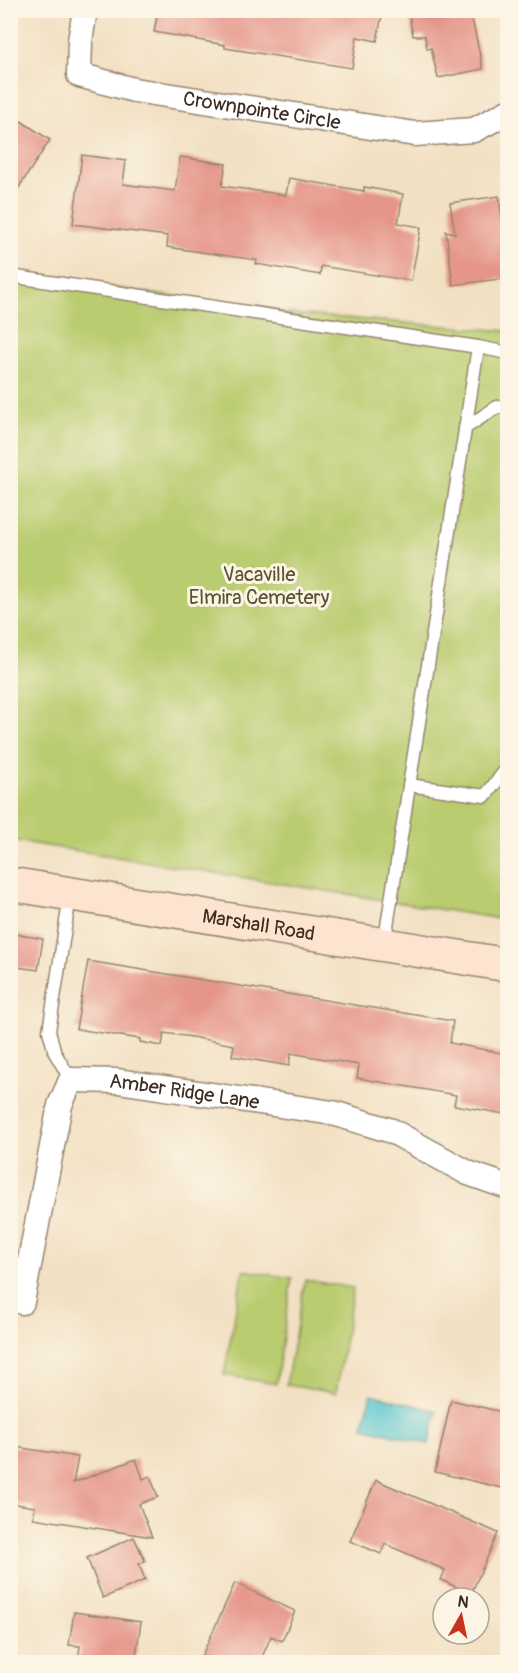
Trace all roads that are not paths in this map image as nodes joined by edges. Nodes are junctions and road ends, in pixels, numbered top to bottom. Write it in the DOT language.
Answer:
graph roads {
  1 [pos="85,10"];
  2 [pos="507,112"];
  3 [pos="10,276"];
  4 [pos="478,347"];
  5 [pos="507,353"];
  6 [pos="507,408"];
  7 [pos="465,428"];
  8 [pos="507,767"];
  9 [pos="409,785"];
  10 [pos="10,884"];
  11 [pos="70,893"];
  12 [pos="384,945"];
  13 [pos="507,965"];
  14 [pos="71,1080"];
  15 [pos="507,1187"];
  16 [pos="22,1302"];
  1 -- 2 [label="street, Crownpointe Circle"];
  3 -- 4 [label="lane"];
  4 -- 5 [label="lane"];
  4 -- 7 [label="lane"];
  6 -- 7 [label="lane"];
  7 -- 9 [label="lane"];
  8 -- 9 [label="lane"];
  9 -- 12 [label="lane"];
  10 -- 11 [label="street, Marshall Road"];
  11 -- 12 [label="street, Marshall Road"];
  11 -- 14 [label="lane"];
  12 -- 13 [label="street, Marshall Road"];
  14 -- 15 [label="street, Amber Ridge Lane"];
  14 -- 16 [label="street"];
}
